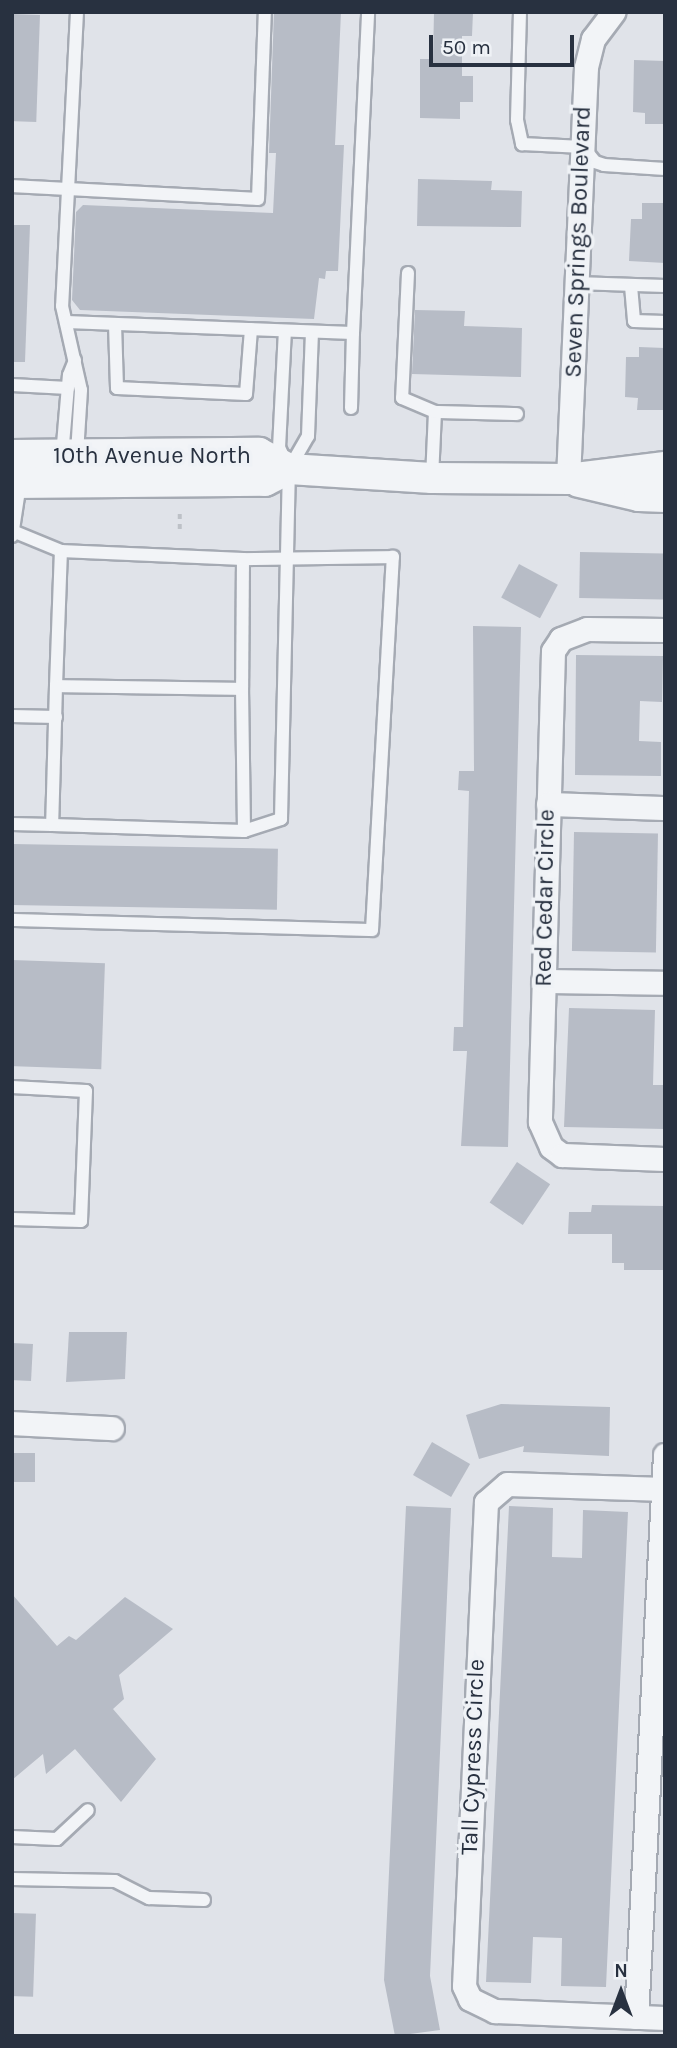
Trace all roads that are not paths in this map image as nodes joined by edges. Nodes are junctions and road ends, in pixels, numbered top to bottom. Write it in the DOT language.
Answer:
graph roads {
  1 [pos="77,12"];
  2 [pos="265,12"];
  3 [pos="368,12"];
  4 [pos="520,12"];
  5 [pos="613,12"];
  6 [pos="583,147"];
  7 [pos="665,169"];
  8 [pos="12,186"];
  9 [pos="68,190"];
  10 [pos="408,273"];
  11 [pos="576,283"];
  12 [pos="631,286"];
  13 [pos="665,286"];
  14 [pos="66,322"];
  15 [pos="665,322"];
  16 [pos="115,324"];
  17 [pos="251,330"];
  18 [pos="285,331"];
  19 [pos="312,332"];
  20 [pos="354,333"];
  21 [pos="75,360"];
  22 [pos="12,386"];
  23 [pos="68,388"];
  24 [pos="351,408"];
  25 [pos="435,412"];
  26 [pos="517,414"];
  27 [pos="12,455"];
  28 [pos="69,458"];
  29 [pos="665,467"];
  30 [pos="289,469"];
  31 [pos="432,478"];
  32 [pos="568,479"];
  33 [pos="16,484"];
  34 [pos="665,498"];
  35 [pos="14,534"];
  36 [pos="61,551"];
  37 [pos="286,558"];
  38 [pos="243,559"];
  39 [pos="665,630"];
  40 [pos="56,686"];
  41 [pos="242,688"];
  42 [pos="12,716"];
  43 [pos="55,717"];
  44 [pos="548,804"];
  45 [pos="665,808"];
  46 [pos="12,824"];
  47 [pos="52,825"];
  48 [pos="244,831"];
  49 [pos="12,920"];
  50 [pos="543,981"];
  51 [pos="665,983"];
  52 [pos="12,1087"];
  53 [pos="665,1159"];
  54 [pos="12,1219"];
  55 [pos="12,1423"];
  56 [pos="112,1428"];
  57 [pos="665,1455"];
  58 [pos="663,1489"];
  59 [pos="659,1665"];
  60 [pos="88,1810"];
  61 [pos="12,1838"];
  62 [pos="655,1842"];
  63 [pos="12,1879"];
  64 [pos="204,1900"];
  65 [pos="636,2017"];
  66 [pos="665,2018"];
  1 -- 9 [label="lane"];
  2 -- 9 [label="lane"];
  3 -- 20 [label="lane"];
  4 -- 6 [label="lane"];
  5 -- 6 [label="street, Seven Springs Boulevard"];
  6 -- 7 [label="lane"];
  6 -- 11 [label="street, Seven Springs Boulevard"];
  8 -- 9 [label="lane"];
  9 -- 14 [label="lane"];
  10 -- 25 [label="lane"];
  11 -- 12 [label="lane"];
  11 -- 32 [label="street, Seven Springs Boulevard"];
  12 -- 13 [label="lane"];
  12 -- 15 [label="lane"];
  14 -- 16 [label="lane"];
  14 -- 21 [label="lane"];
  16 -- 17 [label="lane"];
  16 -- 17 [label="lane"];
  17 -- 18 [label="lane"];
  18 -- 19 [label="lane"];
  18 -- 30 [label="lane"];
  19 -- 20 [label="lane"];
  19 -- 30 [label="lane"];
  20 -- 24 [label="lane"];
  21 -- 23 [label="lane"];
  21 -- 28 [label="lane"];
  22 -- 23 [label="lane"];
  23 -- 28 [label="lane"];
  25 -- 26 [label="lane"];
  25 -- 31 [label="lane"];
  27 -- 28 [label="street, 10th Avenue North"];
  28 -- 30 [label="street, 10th Avenue North"];
  29 -- 32 [label="street, 10th Avenue North"];
  30 -- 31 [label="street, 10th Avenue North"];
  30 -- 33 [label="street, 10th Avenue North"];
  30 -- 37 [label="lane"];
  31 -- 32 [label="street, 10th Avenue North"];
  32 -- 34 [label="street, 10th Avenue North"];
  33 -- 35 [label="lane"];
  35 -- 36 [label="lane"];
  36 -- 38 [label="lane"];
  36 -- 40 [label="lane"];
  37 -- 38 [label="lane"];
  37 -- 48 [label="lane"];
  37 -- 49 [label="lane"];
  38 -- 41 [label="lane"];
  39 -- 44 [label="street, Red Cedar Circle"];
  40 -- 41 [label="lane"];
  40 -- 43 [label="lane"];
  41 -- 48 [label="lane"];
  42 -- 43 [label="lane"];
  43 -- 47 [label="lane"];
  44 -- 45 [label="street"];
  44 -- 50 [label="street, Red Cedar Circle"];
  46 -- 47 [label="lane"];
  47 -- 48 [label="lane"];
  50 -- 51 [label="street"];
  50 -- 53 [label="street, Red Cedar Circle"];
  52 -- 54 [label="lane"];
  55 -- 56 [label="street"];
  57 -- 58 [label="street"];
  58 -- 59 [label="street"];
  58 -- 65 [label="street, Tall Cypress Circle"];
  59 -- 62 [label="street"];
  60 -- 61 [label="lane"];
  62 -- 65 [label="street"];
  63 -- 64 [label="lane"];
  65 -- 66 [label="street, Tall Cypress Circle"];
}
